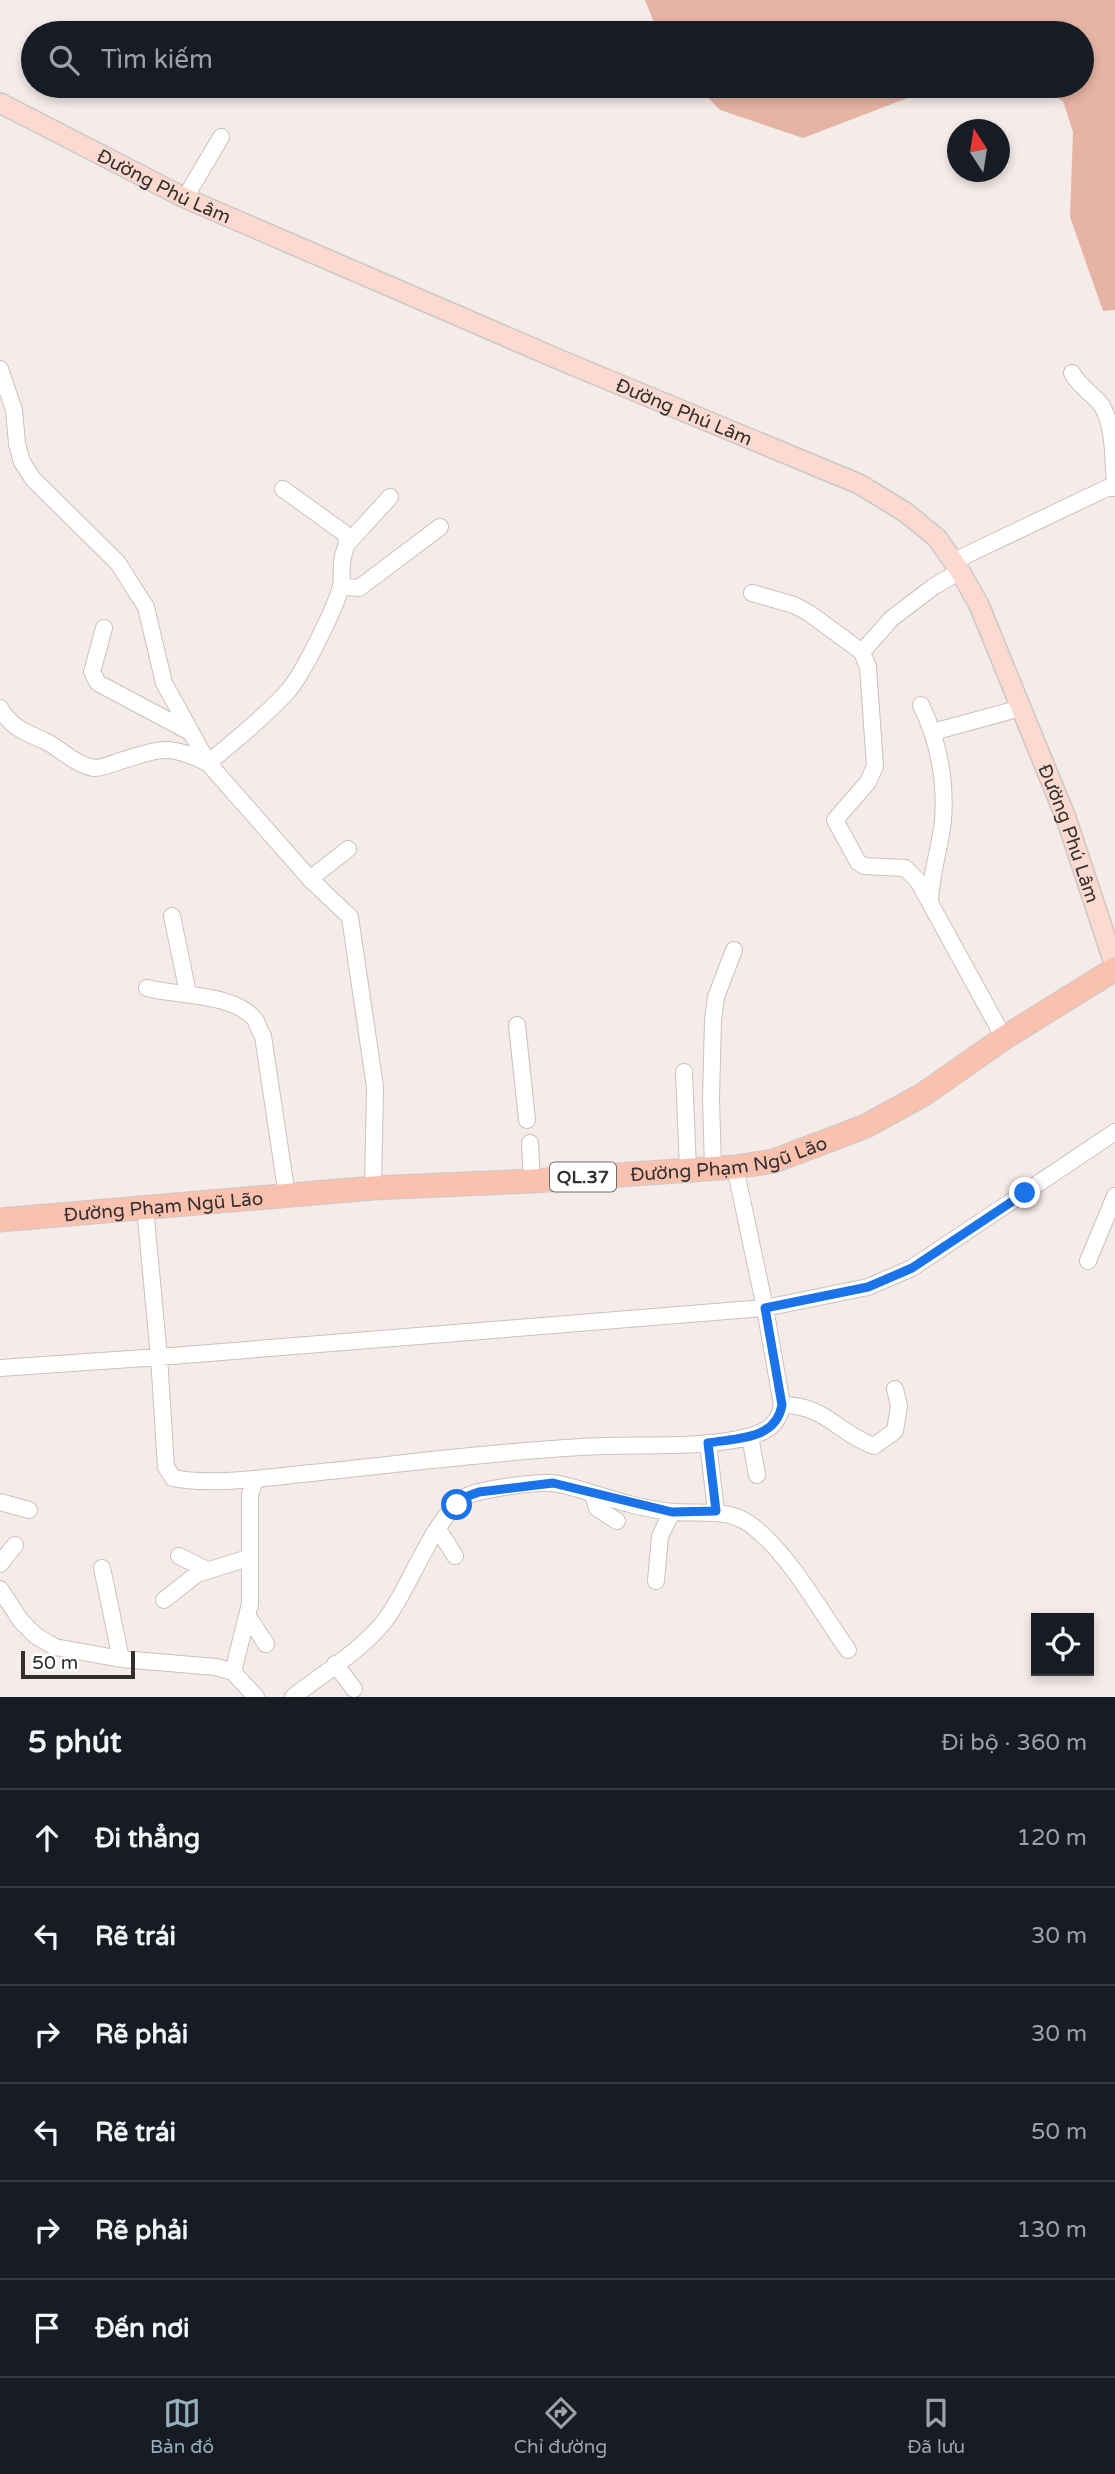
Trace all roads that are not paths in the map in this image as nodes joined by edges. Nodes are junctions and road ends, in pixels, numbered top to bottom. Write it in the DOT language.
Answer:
graph roads {
  1 [pos="0,103"];
  2 [pos="221,137"];
  3 [pos="185,198"];
  4 [pos="0,369"];
  5 [pos="1072,373"];
  6 [pos="1115,488"];
  7 [pos="283,489"];
  8 [pos="390,497"];
  9 [pos="440,527"];
  10 [pos="348,543"];
  11 [pos="957,566"];
  12 [pos="342,583"];
  13 [pos="752,593"];
  14 [pos="104,628"];
  15 [pos="862,652"];
  16 [pos="921,705"];
  17 [pos="0,708"];
  18 [pos="1021,708"];
  19 [pos="933,732"];
  20 [pos="192,733"];
  21 [pos="208,763"];
  22 [pos="348,849"];
  23 [pos="310,879"];
  24 [pos="930,903"];
  25 [pos="172,916"];
  26 [pos="734,950"];
  27 [pos="1115,968"];
  28 [pos="147,988"];
  29 [pos="187,993"];
  30 [pos="517,1025"];
  31 [pos="1004,1038"];
  32 [pos="684,1072"];
  33 [pos="527,1121"];
  34 [pos="1115,1132"];
  35 [pos="530,1143"];
  36 [pos="724,1167"];
  37 [pos="688,1169"];
  38 [pos="533,1181"];
  39 [pos="373,1188"];
  40 [pos="287,1196"];
  41 [pos="1115,1196"];
  42 [pos="145,1208"];
  43 [pos="0,1220"];
  44 [pos="1088,1261"];
  45 [pos="765,1308"];
  46 [pos="159,1357"];
  47 [pos="0,1368"];
  48 [pos="895,1388"];
  49 [pos="782,1405"];
  50 [pos="750,1436"];
  51 [pos="708,1443"];
  52 [pos="757,1475"];
  53 [pos="255,1479"];
  54 [pos="593,1493"];
  55 [pos="0,1502"];
  56 [pos="29,1510"];
  57 [pos="716,1511"];
  58 [pos="672,1512"];
  59 [pos="617,1521"];
  60 [pos="438,1529"];
  61 [pos="15,1545"];
  62 [pos="178,1556"];
  63 [pos="455,1556"];
  64 [pos="248,1559"];
  65 [pos="0,1564"];
  66 [pos="102,1568"];
  67 [pos="207,1570"];
  68 [pos="656,1581"];
  69 [pos="0,1589"];
  70 [pos="164,1600"];
  71 [pos="0,1616"];
  72 [pos="249,1618"];
  73 [pos="21,1621"];
  74 [pos="266,1644"];
  75 [pos="848,1650"];
  76 [pos="121,1659"];
  77 [pos="335,1664"];
  78 [pos="233,1672"];
  79 [pos="354,1689"];
  80 [pos="256,1697"];
  81 [pos="293,1697"];
  1 -- 3 [label="main road, Đường Phú Lâm"];
  2 -- 3 [label="street"];
  3 -- 11 [label="main road, Đường Phú Lâm"];
  4 -- 20 [label="street"];
  5 -- 6 [label="street"];
  6 -- 11 [label="street"];
  7 -- 10 [label="street"];
  8 -- 10 [label="street"];
  9 -- 12 [label="street"];
  10 -- 12 [label="street"];
  11 -- 15 [label="street"];
  11 -- 18 [label="main road, Đường Phú Lâm"];
  12 -- 21 [label="street"];
  13 -- 15 [label="street"];
  14 -- 20 [label="street"];
  15 -- 24 [label="street"];
  16 -- 19 [label="street"];
  17 -- 21 [label="street"];
  18 -- 19 [label="street"];
  18 -- 27 [label="main road, Đường Phú Lâm"];
  19 -- 24 [label="street"];
  20 -- 21 [label="street"];
  21 -- 23 [label="street"];
  22 -- 23 [label="street"];
  23 -- 39 [label="street"];
  24 -- 31 [label="street"];
  25 -- 29 [label="street"];
  26 -- 36 [label="street"];
  27 -- 31 [label="highway, Đường Phạm Ngũ Lão / QL.37"];
  28 -- 29 [label="street"];
  29 -- 40 [label="street"];
  30 -- 33 [label="street"];
  31 -- 36 [label="highway, Đường Phạm Ngũ Lão / QL.37"];
  32 -- 37 [label="street"];
  34 -- 45 [label="street"];
  35 -- 38 [label="street"];
  36 -- 37 [label="highway, Đường Phạm Ngũ Lão / QL.37"];
  36 -- 45 [label="street"];
  37 -- 38 [label="highway, Đường Phạm Ngũ Lão / QL.37"];
  38 -- 39 [label="highway, Đường Phạm Ngũ Lão / QL.37"];
  39 -- 40 [label="highway, Đường Phạm Ngũ Lão / QL.37"];
  40 -- 42 [label="highway, Đường Phạm Ngũ Lão / QL.37"];
  41 -- 44 [label="street"];
  42 -- 43 [label="highway, Đường Phạm Ngũ Lão / QL.37"];
  42 -- 46 [label="street"];
  45 -- 46 [label="street"];
  45 -- 49 [label="street"];
  46 -- 47 [label="street"];
  46 -- 53 [label="street"];
  48 -- 49 [label="street"];
  49 -- 50 [label="street"];
  50 -- 51 [label="street"];
  50 -- 52 [label="street"];
  51 -- 53 [label="street"];
  51 -- 57 [label="street"];
  53 -- 64 [label="street"];
  54 -- 58 [label="street"];
  54 -- 59 [label="street"];
  54 -- 60 [label="street"];
  55 -- 56 [label="street"];
  57 -- 58 [label="street"];
  57 -- 75 [label="street"];
  58 -- 68 [label="street"];
  60 -- 63 [label="street"];
  60 -- 77 [label="street"];
  61 -- 65 [label="street"];
  62 -- 67 [label="street"];
  64 -- 67 [label="street"];
  64 -- 72 [label="street"];
  66 -- 76 [label="street"];
  67 -- 70 [label="street"];
  69 -- 73 [label="street"];
  71 -- 73 [label="street"];
  72 -- 74 [label="street"];
  72 -- 78 [label="street"];
  73 -- 76 [label="street"];
  76 -- 78 [label="street"];
  77 -- 79 [label="street"];
  77 -- 81 [label="street"];
  78 -- 80 [label="street"];
}
